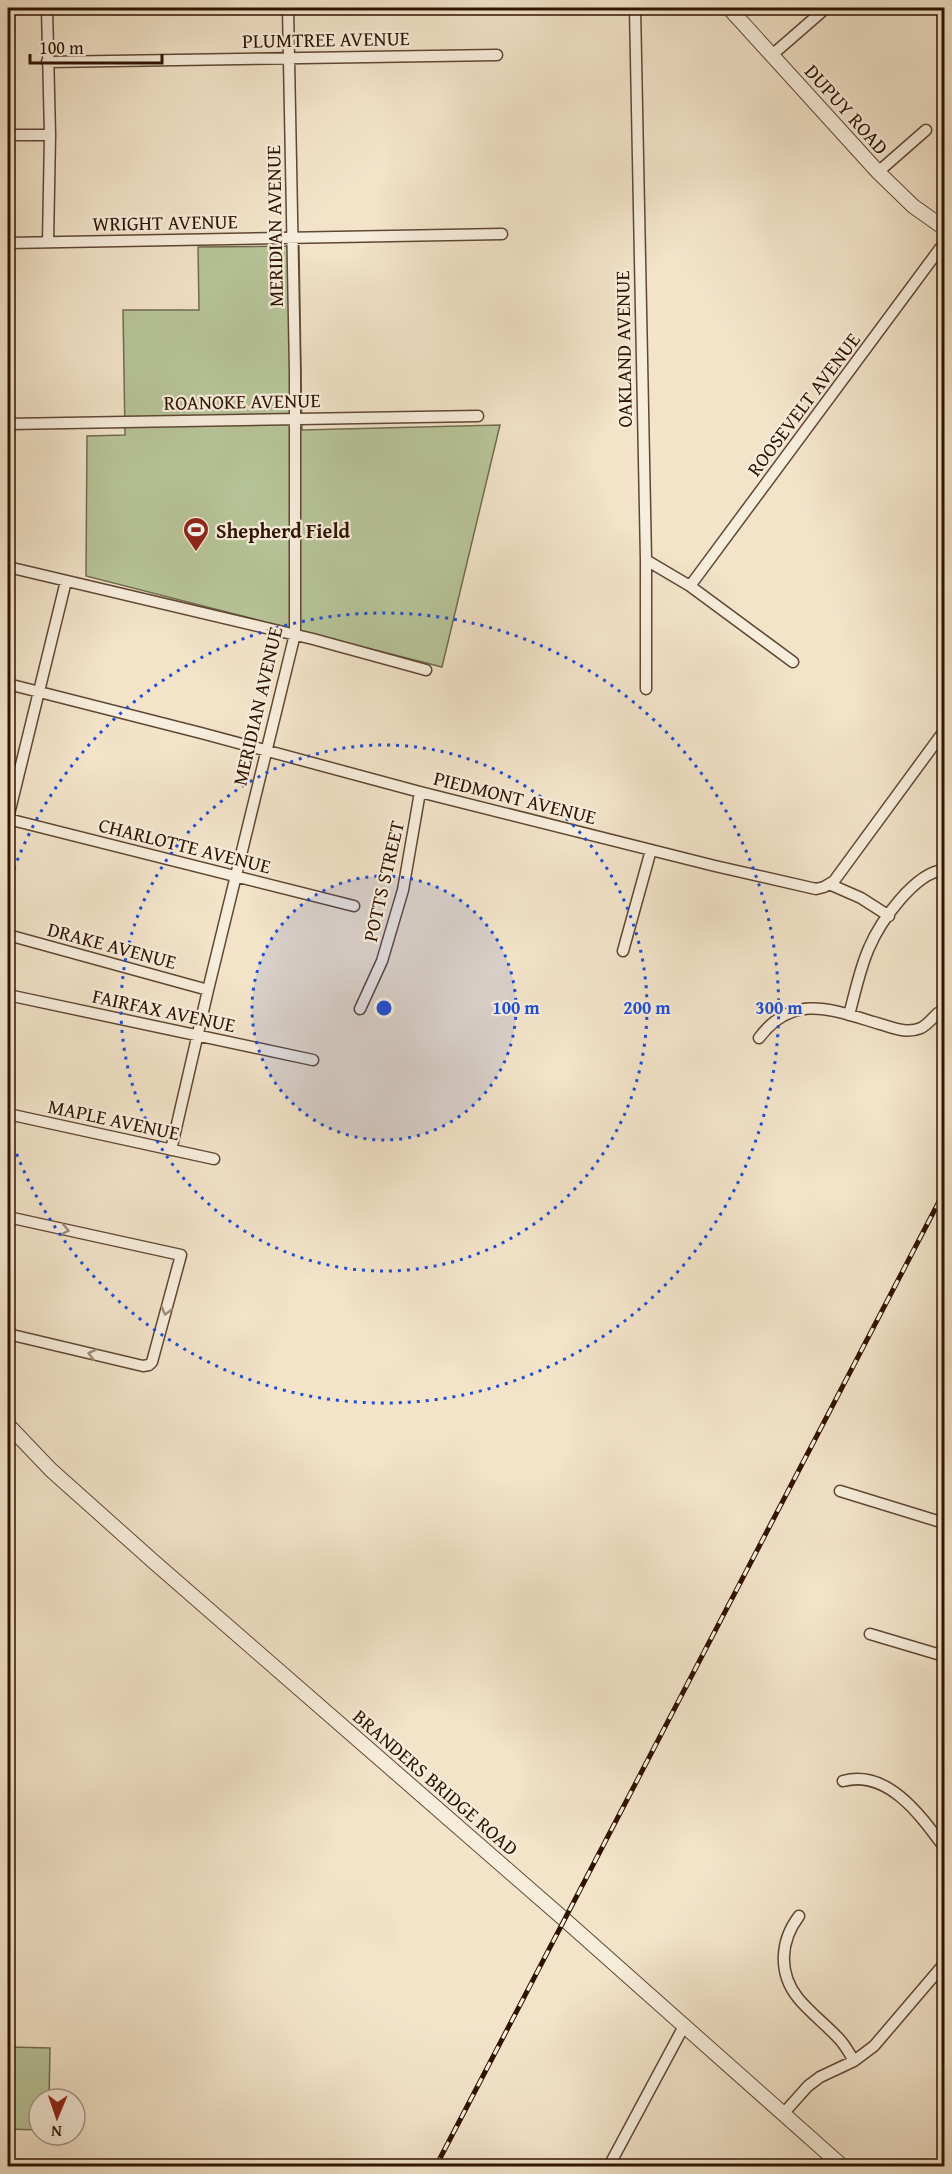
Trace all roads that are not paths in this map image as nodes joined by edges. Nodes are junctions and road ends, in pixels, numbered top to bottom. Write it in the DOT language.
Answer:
graph roads {
  1 [pos="47,8"];
  2 [pos="288,8"];
  3 [pos="635,8"];
  4 [pos="729,8"];
  5 [pos="826,8"];
  6 [pos="497,55"];
  7 [pos="772,56"];
  8 [pos="289,58"];
  9 [pos="47,62"];
  10 [pos="926,130"];
  11 [pos="8,135"];
  12 [pos="50,135"];
  13 [pos="878,171"];
  14 [pos="945,228"];
  15 [pos="502,234"];
  16 [pos="292,238"];
  17 [pos="48,242"];
  18 [pos="8,243"];
  19 [pos="945,243"];
  20 [pos="478,416"];
  21 [pos="294,418"];
  22 [pos="8,424"];
  23 [pos="646,560"];
  24 [pos="8,567"];
  25 [pos="66,581"];
  26 [pos="690,586"];
  27 [pos="295,634"];
  28 [pos="793,662"];
  29 [pos="426,670"];
  30 [pos="8,684"];
  31 [pos="646,689"];
  32 [pos="39,692"];
  33 [pos="945,731"];
  34 [pos="267,751"];
  35 [pos="420,792"];
  36 [pos="8,818"];
  37 [pos="651,850"];
  38 [pos="945,870"];
  39 [pos="235,876"];
  40 [pos="829,885"];
  41 [pos="354,906"];
  42 [pos="889,916"];
  43 [pos="8,935"];
  44 [pos="623,951"];
  45 [pos="207,990"];
  46 [pos="8,995"];
  47 [pos="360,1009"];
  48 [pos="938,1013"];
  49 [pos="849,1015"];
  50 [pos="197,1035"];
  51 [pos="759,1038"];
  52 [pos="313,1060"];
  53 [pos="8,1114"];
  54 [pos="171,1150"];
  55 [pos="214,1159"];
  56 [pos="8,1217"];
  57 [pos="8,1334"];
  58 [pos="8,1425"];
  59 [pos="840,1491"];
  60 [pos="945,1523"];
  61 [pos="870,1634"];
  62 [pos="945,1656"];
  63 [pos="843,1781"];
  64 [pos="945,1847"];
  65 [pos="799,1916"];
  66 [pos="945,1964"];
  67 [pos="684,2025"];
  68 [pos="854,2061"];
  69 [pos="783,2114"];
  70 [pos="609,2166"];
  71 [pos="842,2166"];
  1 -- 9 [label="street"];
  2 -- 8 [label="street, MERIDIAN AVENUE"];
  3 -- 23 [label="street, OAKLAND AVENUE"];
  4 -- 7 [label="street, DUPUY ROAD"];
  5 -- 7 [label="street"];
  6 -- 8 [label="street, PLUMTREE AVENUE"];
  7 -- 13 [label="street, DUPUY ROAD"];
  8 -- 9 [label="street, PLUMTREE AVENUE"];
  8 -- 16 [label="street, MERIDIAN AVENUE"];
  9 -- 12 [label="street"];
  10 -- 13 [label="street"];
  11 -- 12 [label="street"];
  12 -- 17 [label="street"];
  13 -- 14 [label="street, DUPUY ROAD"];
  15 -- 16 [label="street, WRIGHT AVENUE"];
  16 -- 17 [label="street, WRIGHT AVENUE"];
  16 -- 21 [label="street, MERIDIAN AVENUE"];
  17 -- 18 [label="street, WRIGHT AVENUE"];
  19 -- 26 [label="street, ROOSEVELT AVENUE"];
  20 -- 21 [label="street, ROANOKE AVENUE"];
  21 -- 22 [label="street, ROANOKE AVENUE"];
  21 -- 27 [label="street, MERIDIAN AVENUE"];
  23 -- 26 [label="street"];
  23 -- 31 [label="street, OAKLAND AVENUE"];
  24 -- 25 [label="street"];
  25 -- 27 [label="street"];
  25 -- 32 [label="street"];
  26 -- 28 [label="street"];
  27 -- 29 [label="street"];
  27 -- 34 [label="street, MERIDIAN AVENUE"];
  30 -- 32 [label="street, PIEDMONT AVENUE"];
  32 -- 34 [label="street, PIEDMONT AVENUE"];
  32 -- 36 [label="street"];
  33 -- 40 [label="street"];
  34 -- 35 [label="street, PIEDMONT AVENUE"];
  34 -- 39 [label="street, MERIDIAN AVENUE"];
  35 -- 37 [label="street, PIEDMONT AVENUE"];
  35 -- 47 [label="street, POTTS STREET"];
  36 -- 39 [label="street, CHARLOTTE AVENUE"];
  37 -- 40 [label="street, PIEDMONT AVENUE"];
  37 -- 44 [label="street"];
  38 -- 42 [label="street"];
  39 -- 41 [label="street, CHARLOTTE AVENUE"];
  39 -- 45 [label="street, MERIDIAN AVENUE"];
  40 -- 42 [label="street"];
  42 -- 49 [label="street"];
  43 -- 45 [label="street, DRAKE AVENUE"];
  45 -- 50 [label="street, MERIDIAN AVENUE"];
  46 -- 50 [label="street, FAIRFAX AVENUE"];
  48 -- 49 [label="street"];
  49 -- 51 [label="street"];
  50 -- 52 [label="street, FAIRFAX AVENUE"];
  50 -- 54 [label="street, MERIDIAN AVENUE"];
  53 -- 54 [label="street, MAPLE AVENUE"];
  54 -- 55 [label="street, MAPLE AVENUE"];
  56 -- 57 [label="street, one-way"];
  58 -- 67 [label="street, BRANDERS BRIDGE ROAD"];
  59 -- 60 [label="street"];
  61 -- 62 [label="street"];
  63 -- 64 [label="street"];
  65 -- 68 [label="street"];
  66 -- 68 [label="street"];
  67 -- 69 [label="street, BRANDERS BRIDGE ROAD"];
  67 -- 70 [label="street"];
  68 -- 69 [label="street"];
  69 -- 71 [label="street, BRANDERS BRIDGE ROAD"];
}
